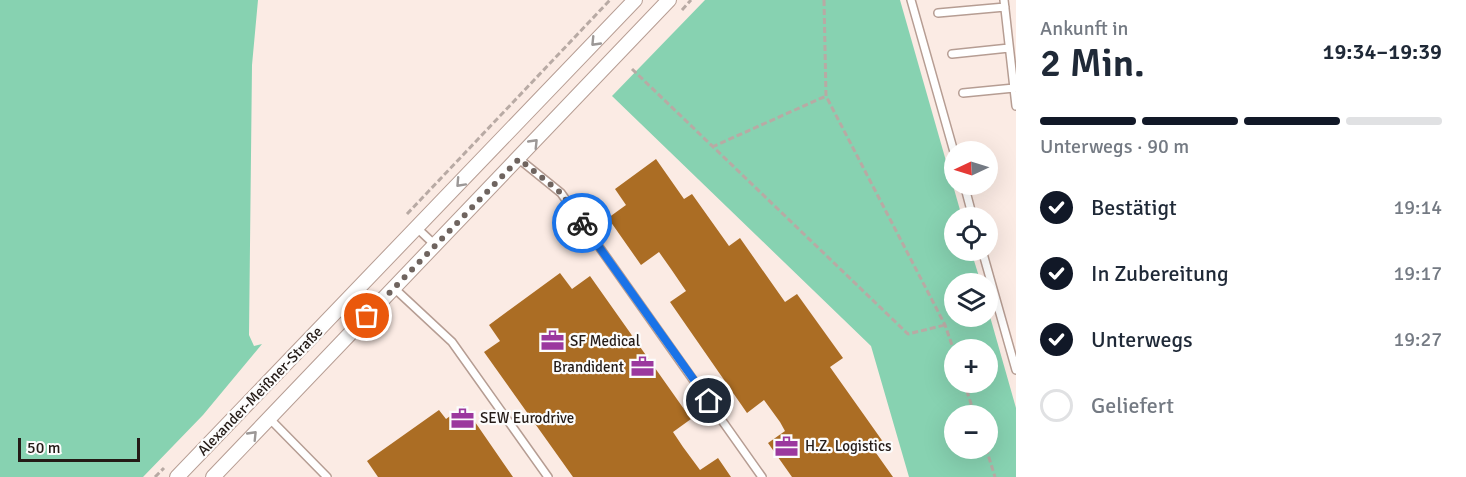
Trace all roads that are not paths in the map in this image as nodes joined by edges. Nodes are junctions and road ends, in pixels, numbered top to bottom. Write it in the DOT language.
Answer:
graph roads {
  1 [pos="635,0"];
  2 [pos="669,0"];
  3 [pos="911,0"];
  4 [pos="1004,4"];
  5 [pos="938,13"];
  6 [pos="1010,48"];
  7 [pos="952,54"];
  8 [pos="1014,88"];
  9 [pos="963,93"];
  10 [pos="1016,106"];
  11 [pos="951,141"];
  12 [pos="519,159"];
  13 [pos="417,228"];
  14 [pos="435,245"];
  15 [pos="985,261"];
  16 [pos="394,288"];
  17 [pos="1016,370"];
  18 [pos="269,418"];
  19 [pos="177,477"];
  20 [pos="213,477"];
  21 [pos="327,477"];
  22 [pos="548,477"];
  23 [pos="762,477"];
  1 -- 13 [label="street, Alexander-Meißner-Straße, one-way"];
  12 -- 2 [label="street, Alexander-Meißner-Straße, one-way"];
  3 -- 11 [label="lane"];
  4 -- 5 [label="lane"];
  4 -- 6 [label="lane"];
  6 -- 7 [label="lane"];
  6 -- 8 [label="lane"];
  8 -- 9 [label="lane"];
  8 -- 10 [label="lane"];
  12 -- 14 [label="street, Alexander-Meißner-Straße"];
  12 -- 23 [label="lane"];
  13 -- 14 [label="lane"];
  13 -- 19 [label="street, Alexander-Meißner-Straße"];
  14 -- 16 [label="street, Alexander-Meißner-Straße"];
  15 -- 17 [label="lane"];
  16 -- 18 [label="street, Alexander-Meißner-Straße"];
  16 -- 22 [label="lane"];
  20 -- 18 [label="street, Alexander-Meißner-Straße, one-way"];
  18 -- 21 [label="lane"];
}
